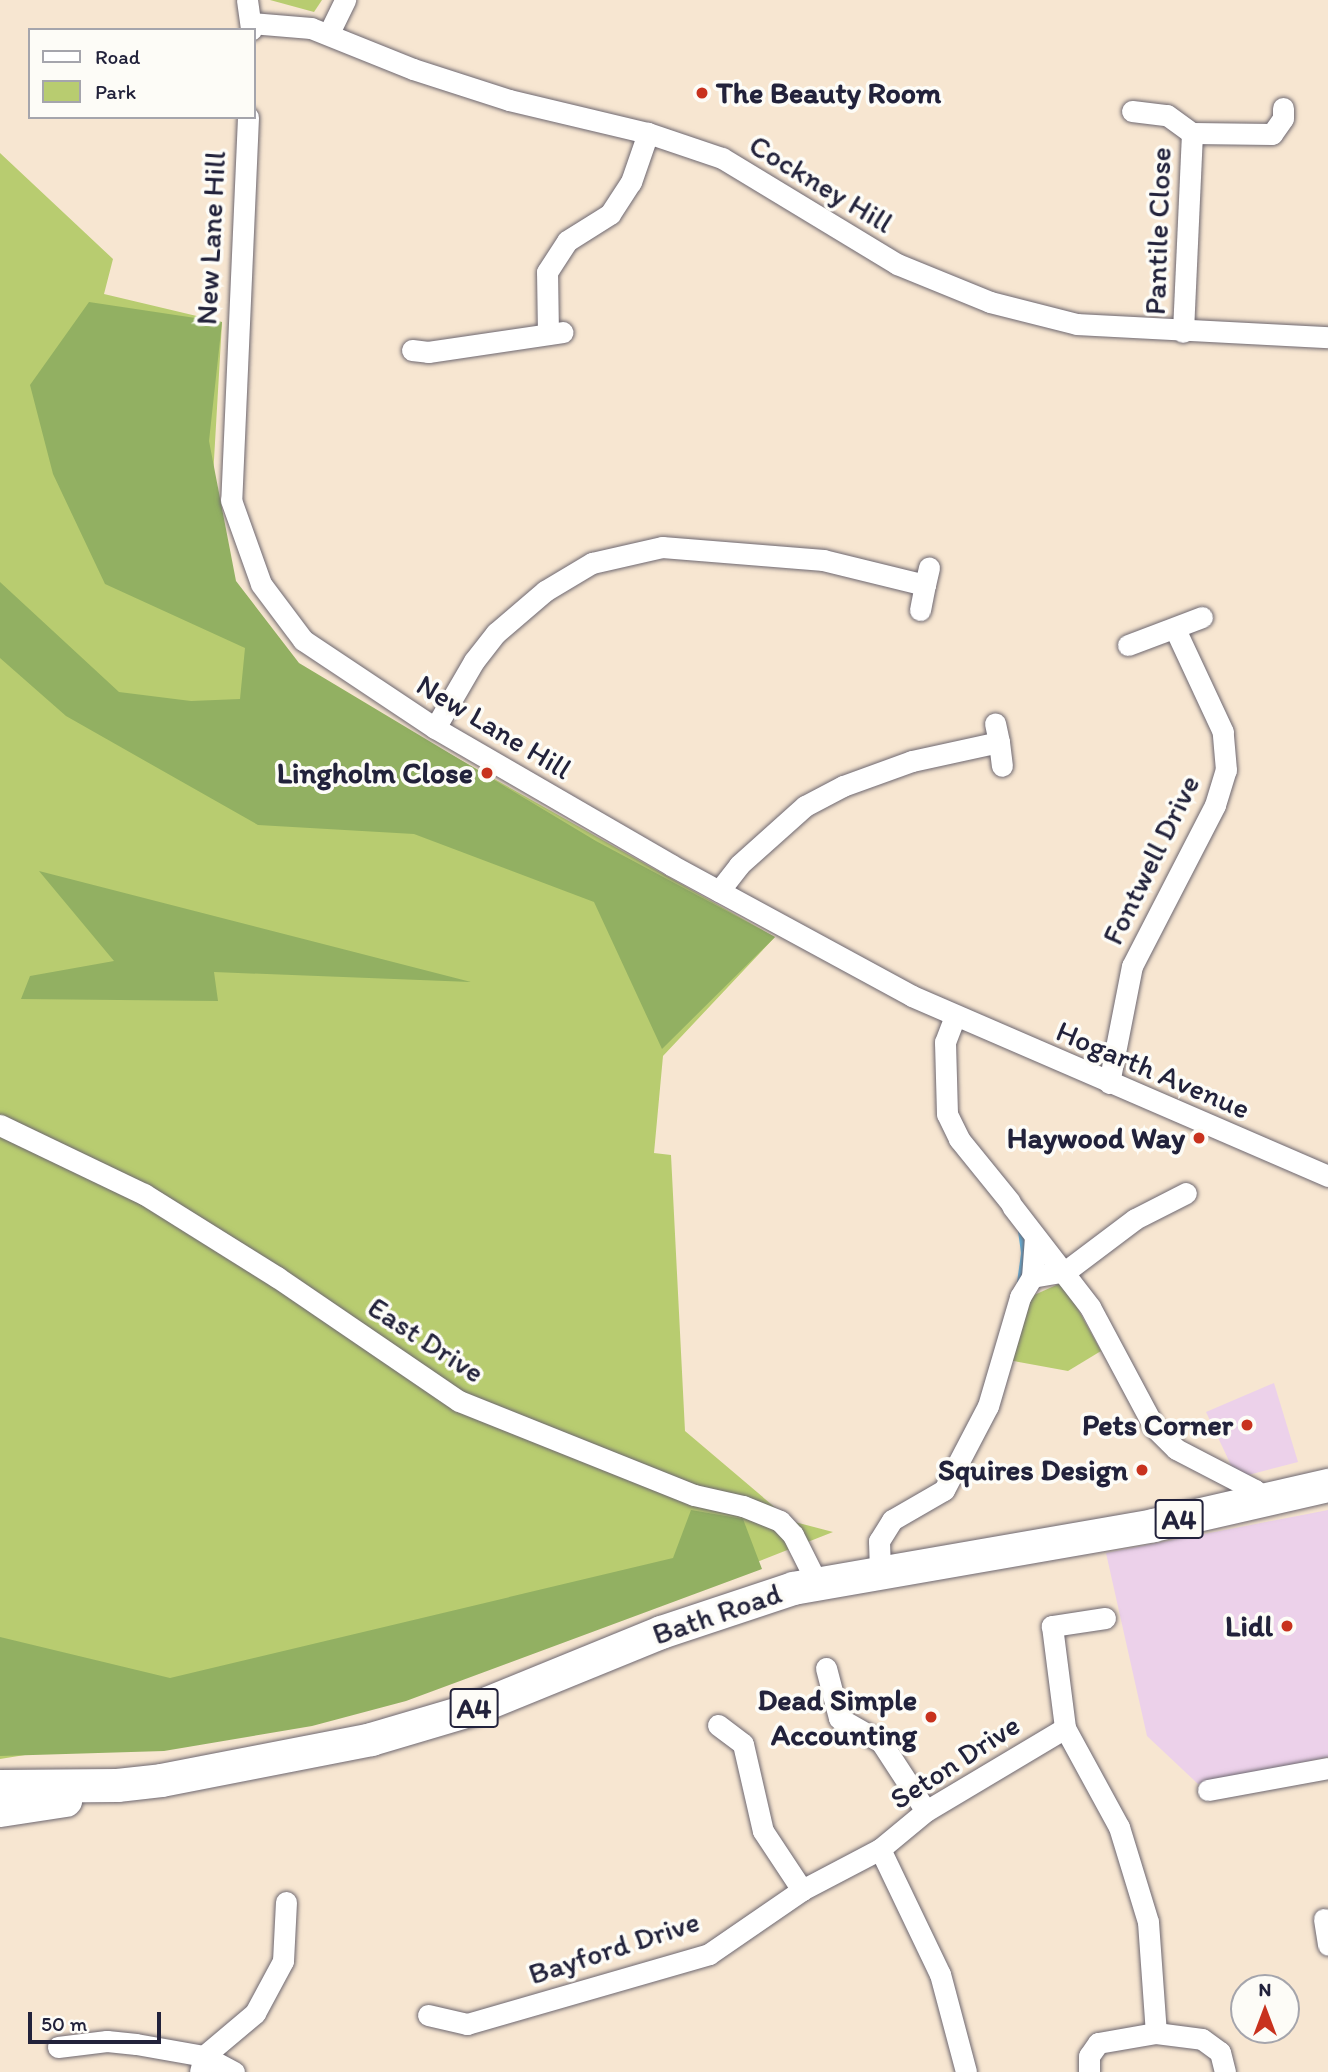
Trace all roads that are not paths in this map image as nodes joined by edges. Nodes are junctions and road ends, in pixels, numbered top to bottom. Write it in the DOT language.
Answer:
graph roads {
  1 [pos="247,0"];
  2 [pos="345,0"];
  3 [pos="251,26"];
  4 [pos="329,33"];
  5 [pos="1283,108"];
  6 [pos="1132,111"];
  7 [pos="247,119"];
  8 [pos="648,133"];
  9 [pos="1192,133"];
  10 [pos="1184,332"];
  11 [pos="1328,337"];
  12 [pos="412,350"];
  13 [pos="920,610"];
  14 [pos="1202,617"];
  15 [pos="1175,629"];
  16 [pos="1128,645"];
  17 [pos="435,728"];
  18 [pos="1002,766"];
  19 [pos="719,891"];
  20 [pos="955,1016"];
  21 [pos="1109,1083"];
  22 [pos="0,1125"];
  23 [pos="1328,1175"];
  24 [pos="1186,1193"];
  25 [pos="1035,1237"];
  26 [pos="1066,1271"];
  27 [pos="1032,1277"];
  28 [pos="1328,1485"];
  29 [pos="1264,1500"];
  30 [pos="880,1570"];
  31 [pos="817,1583"];
  32 [pos="1105,1618"];
  33 [pos="826,1668"];
  34 [pos="718,1725"];
  35 [pos="1065,1728"];
  36 [pos="1328,1768"];
  37 [pos="117,1785"];
  38 [pos="0,1786"];
  39 [pos="1208,1790"];
  40 [pos="0,1810"];
  41 [pos="926,1811"];
  42 [pos="880,1849"];
  43 [pos="802,1890"];
  44 [pos="286,1902"];
  45 [pos="1324,1919"];
  46 [pos="1328,1945"];
  47 [pos="428,2015"];
  48 [pos="1156,2033"];
  49 [pos="58,2047"];
  50 [pos="202,2064"];
  51 [pos="234,2072"];
  52 [pos="966,2072"];
  53 [pos="1089,2072"];
  54 [pos="1225,2072"];
  1 -- 3 [label="street"];
  2 -- 4 [label="street"];
  3 -- 4 [label="street, Cockney Hill"];
  4 -- 8 [label="street, Cockney Hill"];
  5 -- 9 [label="street, Pantile Close"];
  6 -- 9 [label="street, Pantile Close"];
  7 -- 17 [label="street, New Lane Hill"];
  8 -- 10 [label="street, Cockney Hill"];
  8 -- 12 [label="street"];
  9 -- 10 [label="street, Pantile Close"];
  10 -- 11 [label="street, Cockney Hill"];
  13 -- 17 [label="street"];
  14 -- 15 [label="street"];
  15 -- 16 [label="street"];
  15 -- 21 [label="street, Fontwell Drive"];
  17 -- 19 [label="street, New Lane Hill"];
  18 -- 19 [label="street"];
  19 -- 20 [label="street, New Lane Hill"];
  20 -- 21 [label="street, Hogarth Avenue"];
  20 -- 25 [label="street"];
  21 -- 23 [label="street, Hogarth Avenue"];
  22 -- 31 [label="street, East Drive"];
  24 -- 26 [label="street"];
  25 -- 26 [label="street"];
  25 -- 27 [label="street"];
  26 -- 27 [label="street"];
  26 -- 29 [label="street"];
  27 -- 30 [label="street"];
  28 -- 29 [label="main road, Bath Road / A4"];
  29 -- 30 [label="main road, Bath Road / A4"];
  30 -- 31 [label="main road, Bath Road / A4"];
  31 -- 37 [label="main road, Bath Road / A4"];
  32 -- 35 [label="street"];
  33 -- 41 [label="street"];
  34 -- 43 [label="street"];
  35 -- 41 [label="street, Seton Drive"];
  35 -- 48 [label="street"];
  36 -- 39 [label="street"];
  37 -- 38 [label="main road, Bath Road / A4"];
  37 -- 40 [label="main road, Bath Road / A4"];
  41 -- 42 [label="street, Seton Drive"];
  42 -- 43 [label="street, Bayford Drive"];
  42 -- 52 [label="street"];
  43 -- 47 [label="street, Bayford Drive"];
  44 -- 50 [label="street"];
  45 -- 46 [label="street"];
  48 -- 53 [label="street"];
  48 -- 54 [label="street"];
  49 -- 50 [label="street"];
  50 -- 51 [label="street"];
}
